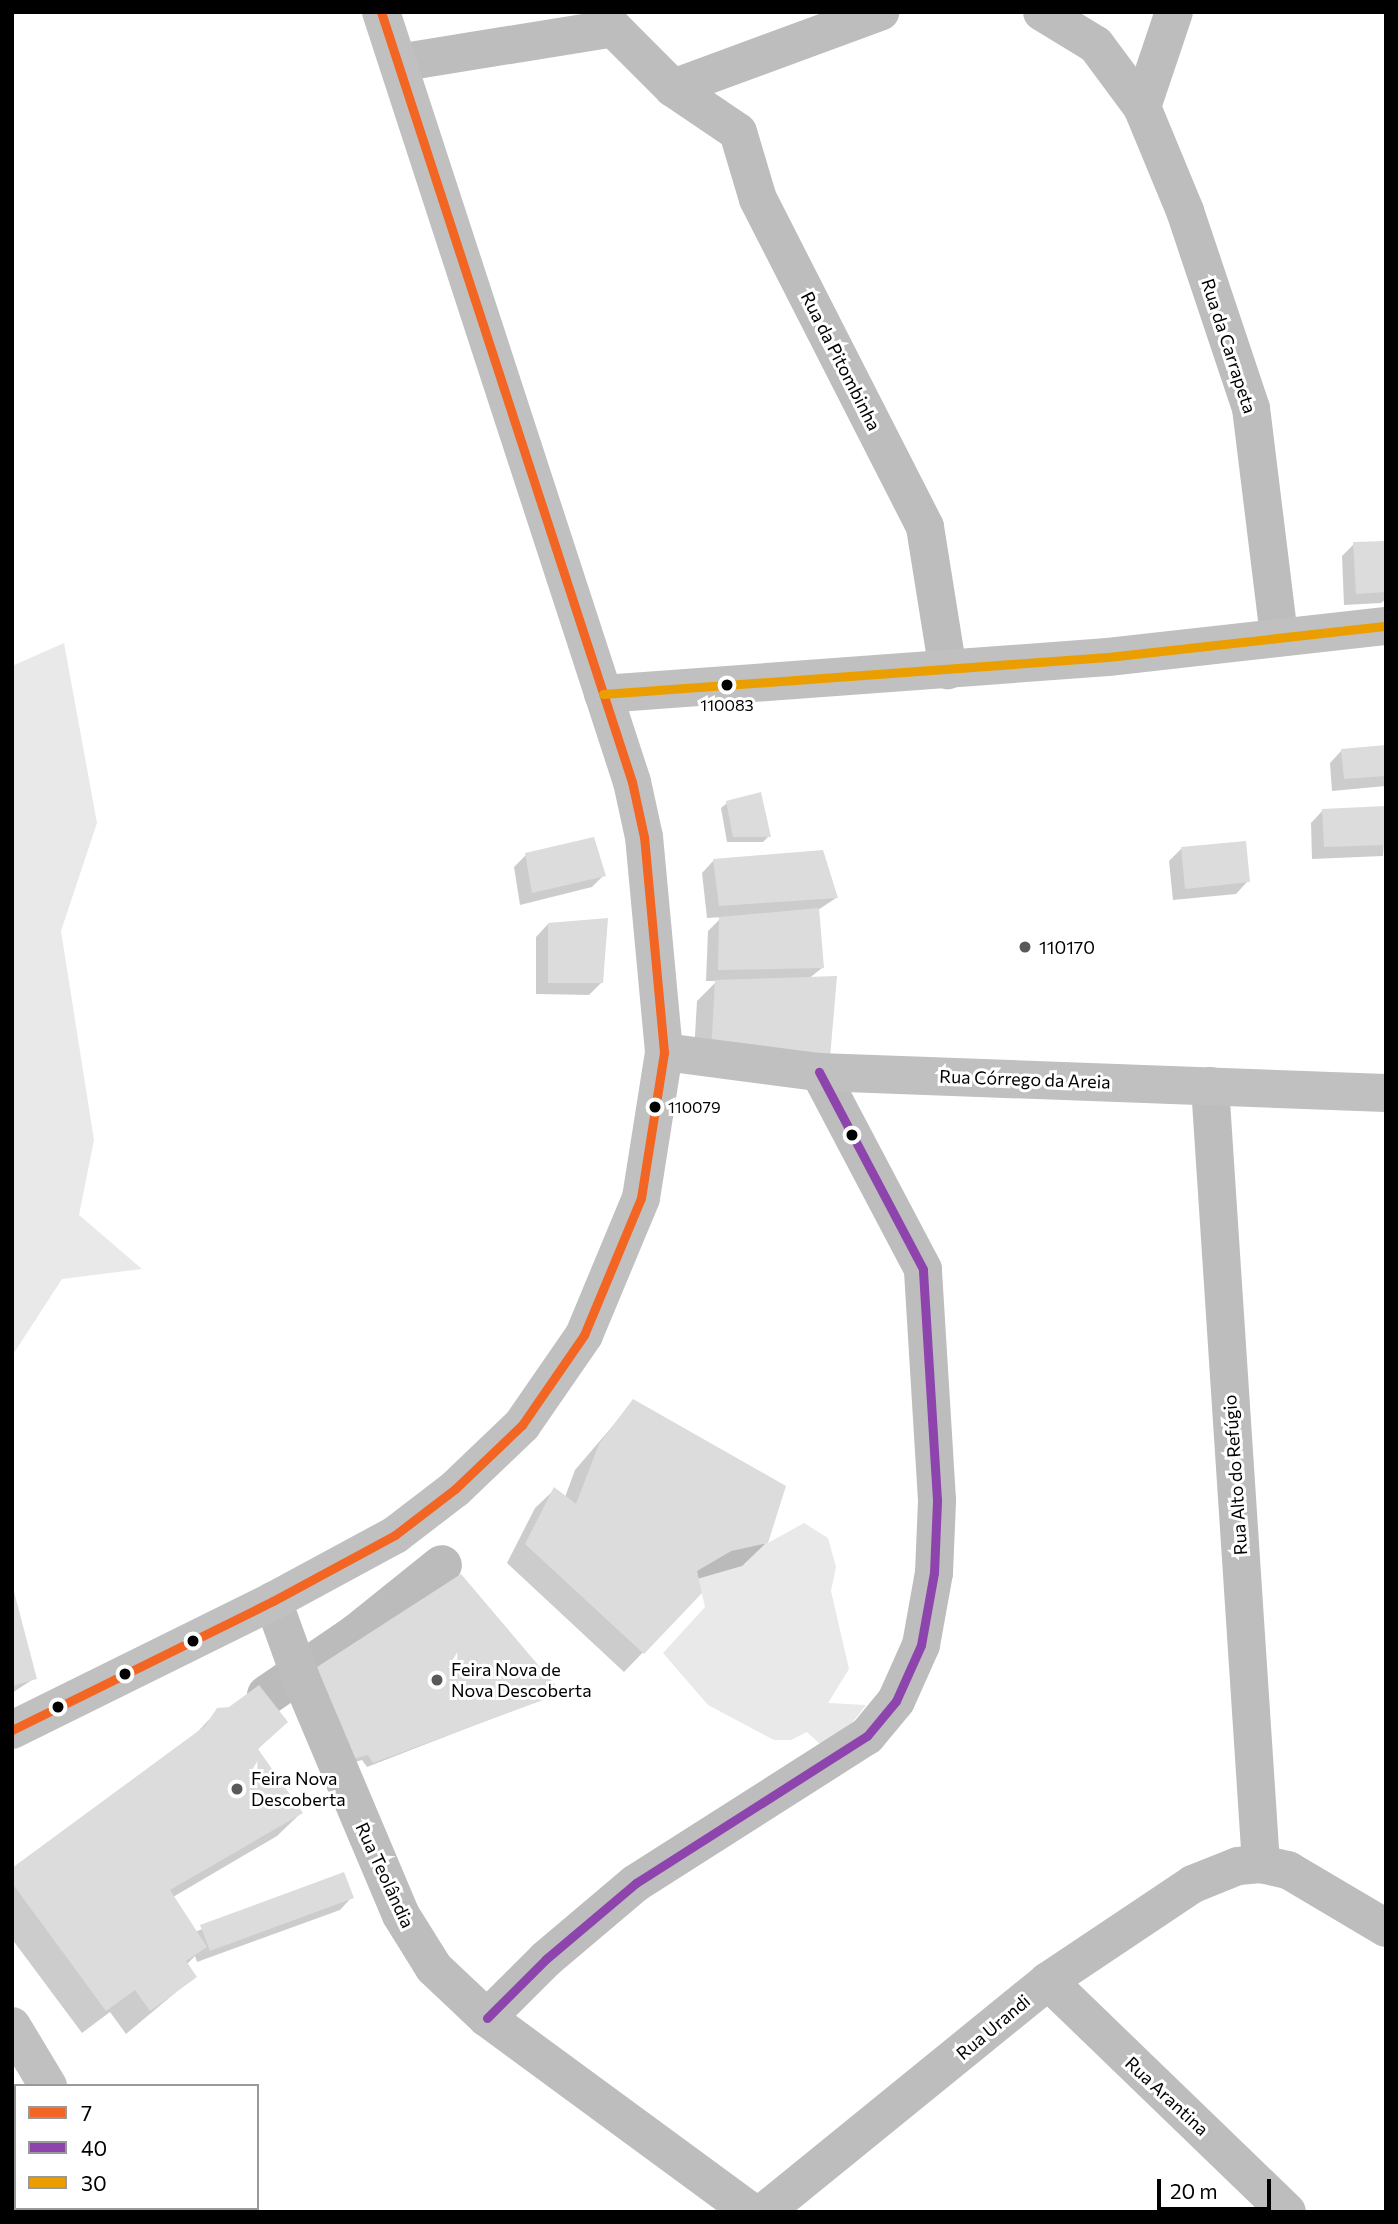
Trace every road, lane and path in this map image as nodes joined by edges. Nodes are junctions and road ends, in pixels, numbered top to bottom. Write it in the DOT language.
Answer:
graph roads {
  1 [pos="381,12"];
  2 [pos="880,12"];
  3 [pos="1042,12"];
  4 [pos="1174,12"];
  5 [pos="398,63"];
  6 [pos="673,88"];
  7 [pos="1142,107"];
  8 [pos="1386,626"];
  9 [pos="1279,637"];
  10 [pos="948,670"];
  11 [pos="603,694"];
  12 [pos="664,1052"];
  13 [pos="819,1072"];
  14 [pos="1210,1086"];
  15 [pos="1386,1093"];
  16 [pos="273,1601"];
  17 [pos="12,1730"];
  18 [pos="1250,1865"];
  19 [pos="1386,1928"];
  20 [pos="1048,1981"];
  21 [pos="487,2018"];
  22 [pos="16,2041"];
  23 [pos="47,2084"];
  24 [pos="751,2212"];
  25 [pos="764,2212"];
  26 [pos="1287,2212"];
  1 -- 5 [label="main road"];
  2 -- 6 [label="street"];
  3 -- 7 [label="street"];
  4 -- 7 [label="street"];
  5 -- 6 [label="street, Rua da Pitombinha"];
  5 -- 11 [label="main road"];
  6 -- 10 [label="street, Rua da Pitombinha"];
  7 -- 9 [label="street, Rua da Carrapeta"];
  8 -- 9 [label="main road"];
  9 -- 10 [label="main road"];
  10 -- 11 [label="main road"];
  11 -- 12 [label="main road"];
  12 -- 13 [label="main road, Rua Córrego da Areia"];
  12 -- 16 [label="main road"];
  13 -- 14 [label="main road, Rua Córrego da Areia"];
  13 -- 21 [label="street"];
  14 -- 15 [label="main road, Rua Córrego da Areia"];
  14 -- 18 [label="street, Rua Alto do Refúgio"];
  16 -- 17 [label="main road"];
  16 -- 21 [label="street, Rua Teolândia"];
  18 -- 19 [label="street"];
  18 -- 20 [label="street, Rua Urandi"];
  20 -- 25 [label="street, Rua Urandi"];
  20 -- 26 [label="street, Rua Arantina"];
  21 -- 24 [label="street, Rua Teolândia"];
  22 -- 23 [label="main road"];
}
